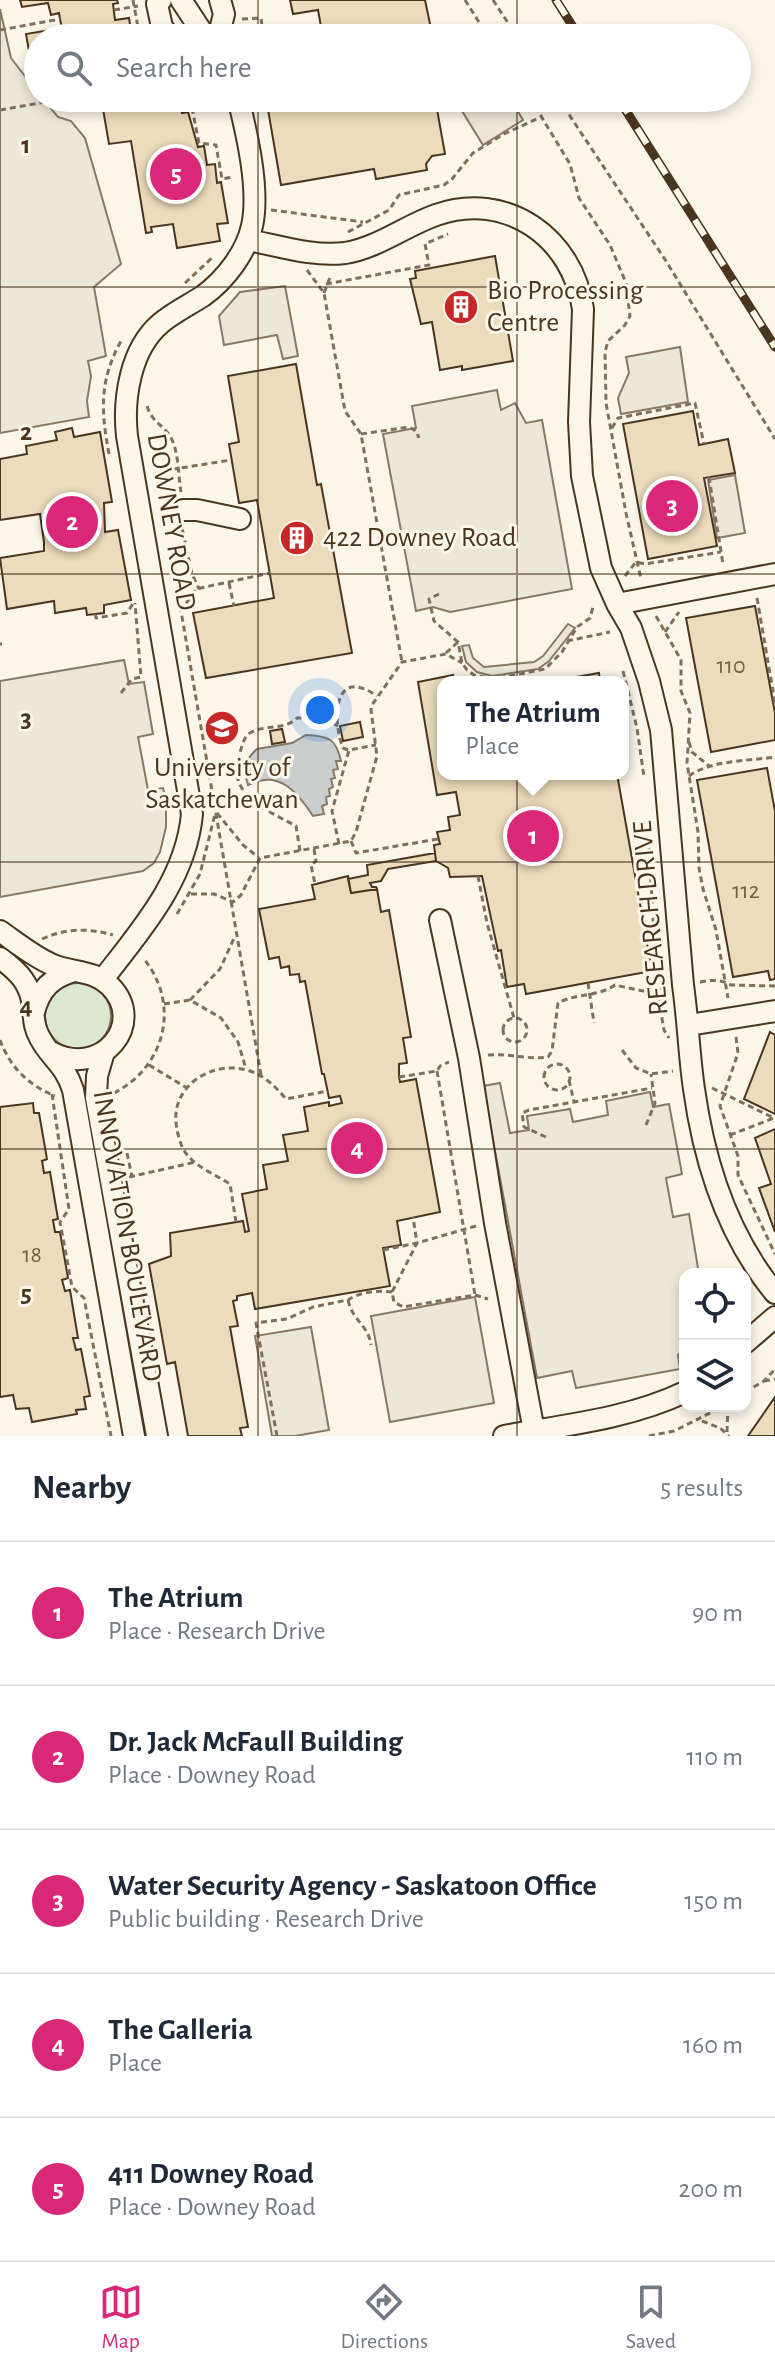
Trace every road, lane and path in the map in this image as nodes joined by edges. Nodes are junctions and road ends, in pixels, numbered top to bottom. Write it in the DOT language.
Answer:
graph roads {
  1 [pos="133,0"];
  2 [pos="181,0"];
  3 [pos="465,0"];
  4 [pos="493,0"];
  5 [pos="159,2"];
  6 [pos="134,7"];
  7 [pos="227,8"];
  8 [pos="114,10"];
  9 [pos="60,19"];
  10 [pos="33,24"];
  11 [pos="137,24"];
  12 [pos="162,24"];
  13 [pos="197,24"];
  14 [pos="262,24"];
  15 [pos="480,24"];
  16 [pos="509,24"];
  17 [pos="24,26"];
  18 [pos="0,30"];
  19 [pos="24,106"];
  20 [pos="0,110"];
  21 [pos="193,112"];
  22 [pos="241,112"];
  23 [pos="540,112"];
  24 [pos="567,112"];
  25 [pos="543,116"];
  26 [pos="252,174"];
  27 [pos="254,210"];
  28 [pos="363,222"];
  29 [pos="457,229"];
  30 [pos="248,240"];
  31 [pos="222,248"];
  32 [pos="344,253"];
  33 [pos="303,265"];
  34 [pos="326,284"];
  35 [pos="176,289"];
  36 [pos="324,293"];
  37 [pos="124,336"];
  38 [pos="581,359"];
  39 [pos="606,359"];
  40 [pos="146,404"];
  41 [pos="361,434"];
  42 [pos="611,434"];
  43 [pos="419,438"];
  44 [pos="775,439"];
  45 [pos="704,444"];
  46 [pos="231,460"];
  47 [pos="110,462"];
  48 [pos="177,469"];
  49 [pos="162,471"];
  50 [pos="709,477"];
  51 [pos="183,510"];
  52 [pos="240,519"];
  53 [pos="721,552"];
  54 [pos="636,562"];
  55 [pos="270,573"];
  56 [pos="775,574"];
  57 [pos="229,583"];
  58 [pos="726,583"];
  59 [pos="199,589"];
  60 [pos="439,594"];
  61 [pos="649,598"];
  62 [pos="758,598"];
  63 [pos="617,604"];
  64 [pos="234,606"];
  65 [pos="593,607"];
  66 [pos="95,614"];
  67 [pos="616,632"];
  68 [pos="567,641"];
  69 [pos="458,642"];
  70 [pos="446,654"];
  71 [pos="402,662"];
  72 [pos="462,663"];
  73 [pos="479,676"];
  74 [pos="512,676"];
  75 [pos="121,693"];
  76 [pos="377,696"];
  77 [pos="775,703"];
  78 [pos="338,726"];
  79 [pos="688,738"];
  80 [pos="377,745"];
  81 [pos="349,750"];
  82 [pos="775,757"];
  83 [pos="710,767"];
  84 [pos="689,776"];
  85 [pos="215,810"];
  86 [pos="438,839"];
  87 [pos="351,841"];
  88 [pos="339,844"];
  89 [pos="314,849"];
  90 [pos="300,851"];
  91 [pos="260,858"];
  92 [pos="478,876"];
  93 [pos="315,884"];
  94 [pos="191,894"];
  95 [pos="233,902"];
  96 [pos="440,920"];
  97 [pos="0,931"];
  98 [pos="235,934"];
  99 [pos="130,945"];
  100 [pos="25,949"];
  101 [pos="0,958"];
  102 [pos="74,971"];
  103 [pos="103,979"];
  104 [pos="725,981"];
  105 [pos="588,983"];
  106 [pos="683,985"];
  107 [pos="775,986"];
  108 [pos="590,994"];
  109 [pos="190,1000"];
  110 [pos="164,1004"];
  111 [pos="775,1011"];
  112 [pos="34,1012"];
  113 [pos="514,1018"];
  114 [pos="732,1018"];
  115 [pos="594,1023"];
  116 [pos="689,1025"];
  117 [pos="0,1040"];
  118 [pos="51,1052"];
  119 [pos="104,1052"];
  120 [pos="548,1057"];
  121 [pos="469,1058"];
  122 [pos="149,1065"];
  123 [pos="551,1065"];
  124 [pos="246,1070"];
  125 [pos="437,1071"];
  126 [pos="651,1074"];
  127 [pos="261,1075"];
  128 [pos="399,1077"];
  129 [pos="569,1080"];
  130 [pos="187,1088"];
  131 [pos="652,1088"];
  132 [pos="328,1091"];
  133 [pos="52,1094"];
  134 [pos="96,1098"];
  135 [pos="74,1099"];
  136 [pos="574,1102"];
  137 [pos="774,1118"];
  138 [pos="646,1125"];
  139 [pos="730,1135"];
  140 [pos="546,1137"];
  141 [pos="413,1217"];
  142 [pos="236,1222"];
  143 [pos="495,1223"];
  144 [pos="463,1229"];
  145 [pos="417,1243"];
  146 [pos="383,1250"];
  147 [pos="775,1254"];
  148 [pos="392,1292"];
  149 [pos="775,1293"];
  150 [pos="475,1295"];
  151 [pos="348,1300"];
  152 [pos="775,1317"];
  153 [pos="513,1320"];
  154 [pos="748,1340"];
  155 [pos="371,1345"];
  156 [pos="775,1369"];
  157 [pos="775,1379"];
  158 [pos="764,1381"];
  159 [pos="751,1389"];
  160 [pos="679,1395"];
  161 [pos="714,1412"];
  162 [pos="726,1412"];
  163 [pos="699,1420"];
  164 [pos="534,1431"];
  165 [pos="728,1434"];
  166 [pos="111,1436"];
  167 [pos="134,1436"];
  168 [pos="157,1436"];
  169 [pos="277,1436"];
  170 [pos="504,1436"];
  171 [pos="649,1436"];
  1 -- 6 [label="path"];
  2 -- 13 [label="street"];
  3 -- 15 [label="path"];
  4 -- 16 [label="path"];
  5 -- 6 [label="path"];
  5 -- 12 [label="street"];
  6 -- 8 [label="path"];
  6 -- 11 [label="path"];
  7 -- 14 [label="path"];
  9 -- 10 [label="path"];
  17 -- 18 [label="path"];
  19 -- 20 [label="path"];
  21 -- 26 [label="path"];
  22 -- 26 [label="street, DOWNEY ROAD"];
  23 -- 25 [label="path"];
  24 -- 44 [label="path"];
  25 -- 28 [label="path"];
  25 -- 39 [label="path"];
  26 -- 27 [label="street, DOWNEY ROAD"];
  27 -- 28 [label="path"];
  27 -- 30 [label="street, DOWNEY ROAD"];
  28 -- 32 [label="path"];
  29 -- 34 [label="path"];
  30 -- 32 [label="street, RESEARCH DRIVE"];
  30 -- 99 [label="street, DOWNEY ROAD"];
  31 -- 35 [label="path"];
  32 -- 34 [label="path"];
  32 -- 38 [label="street, RESEARCH DRIVE"];
  33 -- 36 [label="path"];
  34 -- 36 [label="path"];
  36 -- 41 [label="path"];
  37 -- 47 [label="path"];
  38 -- 39 [label="path"];
  38 -- 63 [label="street, RESEARCH DRIVE"];
  39 -- 42 [label="path"];
  40 -- 48 [label="path"];
  41 -- 43 [label="path"];
  41 -- 71 [label="path"];
  42 -- 45 [label="path"];
  42 -- 54 [label="path"];
  46 -- 48 [label="path"];
  48 -- 49 [label="path"];
  48 -- 51 [label="path"];
  50 -- 53 [label="path"];
  51 -- 52 [label="street"];
  51 -- 59 [label="path"];
  53 -- 54 [label="path"];
  53 -- 58 [label="path"];
  54 -- 61 [label="path"];
  55 -- 57 [label="path"];
  56 -- 58 [label="street"];
  57 -- 59 [label="path"];
  57 -- 64 [label="path"];
  58 -- 61 [label="street"];
  59 -- 85 [label="path"];
  60 -- 69 [label="path"];
  61 -- 63 [label="street"];
  61 -- 79 [label="path"];
  62 -- 77 [label="path"];
  63 -- 106 [label="street, RESEARCH DRIVE"];
  65 -- 68 [label="path"];
  66 -- 75 [label="path"];
  67 -- 68 [label="path"];
  68 -- 74 [label="path"];
  69 -- 70 [label="path"];
  69 -- 72 [label="path"];
  70 -- 71 [label="path"];
  70 -- 72 [label="path"];
  71 -- 76 [label="path"];
  72 -- 73 [label="path"];
  76 -- 78 [label="path"];
  76 -- 80 [label="path"];
  78 -- 81 [label="path"];
  78 -- 90 [label="path"];
  79 -- 83 [label="path"];
  79 -- 84 [label="path"];
  80 -- 81 [label="path"];
  80 -- 87 [label="path"];
  81 -- 88 [label="path"];
  82 -- 83 [label="path"];
  83 -- 84 [label="path"];
  84 -- 104 [label="path"];
  85 -- 91 [label="path"];
  85 -- 95 [label="path"];
  86 -- 87 [label="path"];
  87 -- 88 [label="path"];
  88 -- 89 [label="path"];
  89 -- 90 [label="path"];
  89 -- 93 [label="path"];
  90 -- 91 [label="path"];
  91 -- 95 [label="path"];
  92 -- 113 [label="path"];
  94 -- 95 [label="path"];
  95 -- 98 [label="path"];
  96 -- 121 [label="street"];
  97 -- 100 [label="street"];
  98 -- 109 [label="path"];
  98 -- 127 [label="path"];
  99 -- 100 [label="path"];
  99 -- 103 [label="street, DOWNEY ROAD"];
  99 -- 110 [label="path"];
  100 -- 102 [label="street"];
  101 -- 112 [label="street, INNOVATION BOULEVARD"];
  102 -- 103 [label="street"];
  102 -- 112 [label="street"];
  103 -- 119 [label="street, INNOVATION BOULEVARD"];
  104 -- 106 [label="path"];
  104 -- 107 [label="path"];
  104 -- 114 [label="path"];
  105 -- 108 [label="path"];
  106 -- 108 [label="path"];
  106 -- 116 [label="street, RESEARCH DRIVE"];
  108 -- 115 [label="path"];
  108 -- 120 [label="path"];
  109 -- 110 [label="path"];
  109 -- 124 [label="path"];
  110 -- 122 [label="path"];
  111 -- 114 [label="street"];
  112 -- 118 [label="street, INNOVATION BOULEVARD"];
  113 -- 113 [label="path"];
  114 -- 116 [label="street"];
  114 -- 139 [label="path"];
  116 -- 149 [label="street, RESEARCH DRIVE"];
  117 -- 133 [label="path"];
  118 -- 119 [label="street, INNOVATION BOULEVARD"];
  118 -- 135 [label="street, INNOVATION BOULEVARD"];
  119 -- 134 [label="street, INNOVATION BOULEVARD"];
  120 -- 121 [label="path"];
  120 -- 123 [label="path"];
  121 -- 125 [label="path"];
  121 -- 143 [label="street"];
  122 -- 130 [label="path"];
  122 -- 134 [label="path"];
  123 -- 129 [label="path"];
  123 -- 129 [label="path"];
  124 -- 127 [label="path"];
  124 -- 130 [label="path"];
  125 -- 128 [label="path"];
  125 -- 144 [label="path"];
  126 -- 131 [label="path"];
  127 -- 132 [label="path"];
  129 -- 136 [label="path"];
  130 -- 142 [label="path"];
  131 -- 136 [label="path"];
  131 -- 138 [label="path"];
  133 -- 135 [label="path"];
  133 -- 166 [label="path"];
  134 -- 168 [label="street, INNOVATION BOULEVARD"];
  135 -- 167 [label="street, INNOVATION BOULEVARD"];
  136 -- 140 [label="path"];
  137 -- 139 [label="path"];
  139 -- 147 [label="path"];
  141 -- 145 [label="path"];
  143 -- 144 [label="path"];
  143 -- 153 [label="street"];
  144 -- 145 [label="path"];
  144 -- 150 [label="path"];
  145 -- 146 [label="path"];
  145 -- 148 [label="path"];
  148 -- 150 [label="path"];
  148 -- 151 [label="path"];
  150 -- 153 [label="path"];
  151 -- 155 [label="path"];
  151 -- 169 [label="path"];
  152 -- 154 [label="street"];
  153 -- 164 [label="street"];
  156 -- 158 [label="path"];
  157 -- 158 [label="path"];
  158 -- 159 [label="path"];
  160 -- 164 [label="street"];
  161 -- 163 [label="path"];
  162 -- 165 [label="path"];
  163 -- 165 [label="path"];
  163 -- 171 [label="path"];
  164 -- 170 [label="street"];
}
